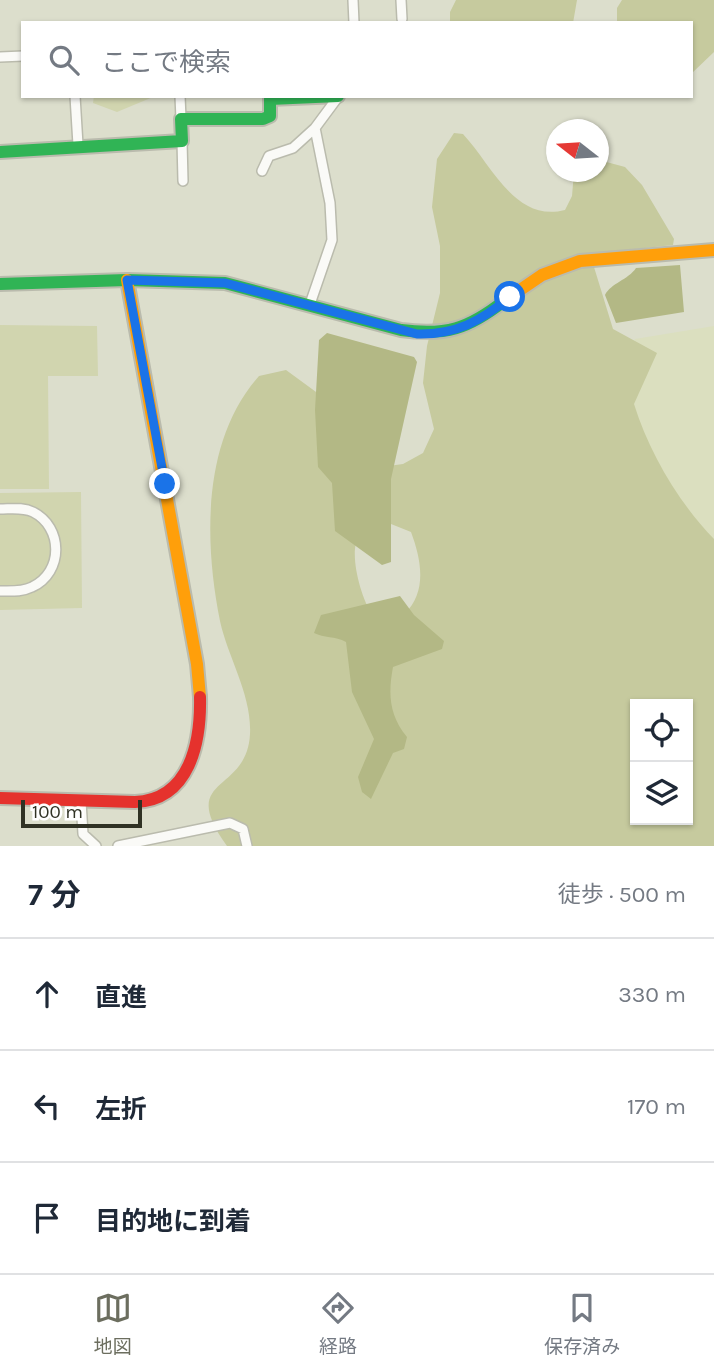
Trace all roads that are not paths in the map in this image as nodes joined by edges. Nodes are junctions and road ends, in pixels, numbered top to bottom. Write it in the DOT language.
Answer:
graph roads {
  1 [pos="353,0"];
  2 [pos="401,0"];
  3 [pos="402,19"];
  4 [pos="354,21"];
  5 [pos="0,57"];
  6 [pos="21,57"];
  7 [pos="75,98"];
  8 [pos="180,98"];
  9 [pos="270,98"];
  10 [pos="337,98"];
  11 [pos="181,119"];
  12 [pos="315,128"];
  13 [pos="182,141"];
  14 [pos="78,145"];
  15 [pos="0,152"];
  16 [pos="262,171"];
  17 [pos="183,181"];
  18 [pos="714,250"];
  19 [pos="127,280"];
  20 [pos="0,284"];
  21 [pos="310,304"];
  22 [pos="0,509"];
  23 [pos="0,591"];
  24 [pos="0,798"];
  25 [pos="81,801"];
  26 [pos="96,846"];
  27 [pos="118,846"];
  28 [pos="247,846"];
  1 -- 4 [label="street"];
  2 -- 3 [label="street"];
  5 -- 6 [label="street"];
  7 -- 14 [label="street"];
  8 -- 11 [label="street"];
  9 -- 11 [label="street"];
  10 -- 12 [label="street"];
  11 -- 13 [label="street"];
  12 -- 16 [label="street"];
  12 -- 21 [label="street"];
  13 -- 14 [label="street"];
  13 -- 17 [label="street"];
  14 -- 15 [label="street"];
  18 -- 21 [label="street"];
  19 -- 20 [label="street"];
  19 -- 21 [label="street"];
  19 -- 25 [label="street"];
  22 -- 23 [label="street"];
  24 -- 25 [label="street"];
  25 -- 26 [label="street"];
  27 -- 28 [label="street"];
}
